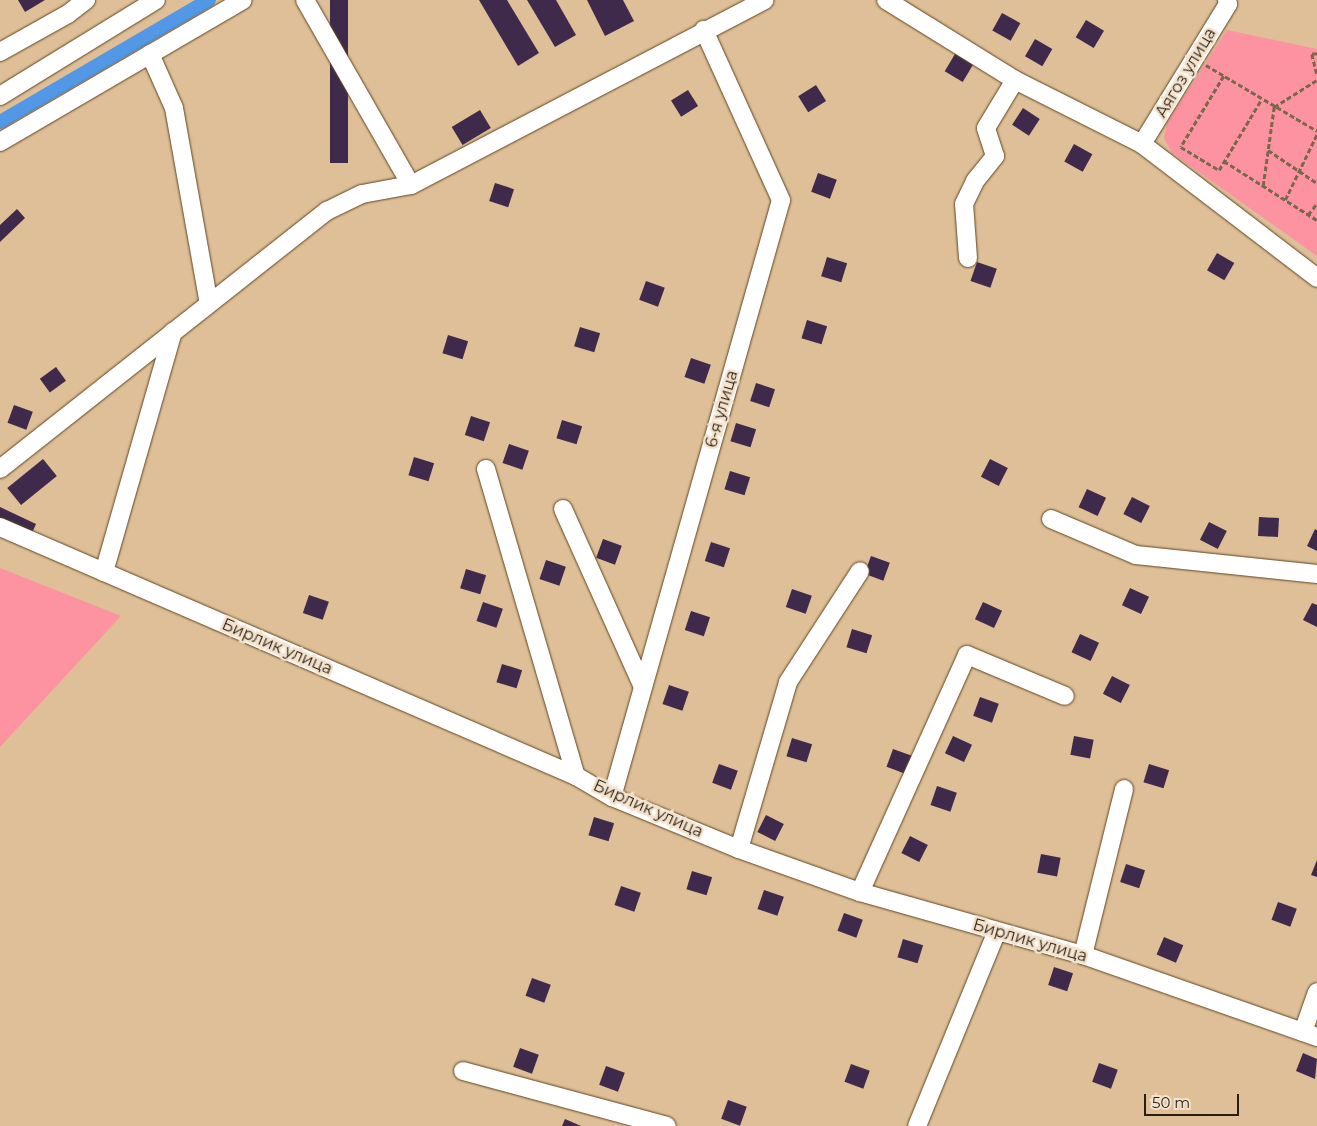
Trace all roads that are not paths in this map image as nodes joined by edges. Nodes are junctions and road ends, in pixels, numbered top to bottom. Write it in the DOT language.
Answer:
graph roads {
  1 [pos="86,0"];
  2 [pos="156,0"];
  3 [pos="243,0"];
  4 [pos="305,0"];
  5 [pos="765,0"];
  6 [pos="886,0"];
  7 [pos="1229,1"];
  8 [pos="704,30"];
  9 [pos="0,52"];
  10 [pos="150,54"];
  11 [pos="1015,80"];
  12 [pos="0,96"];
  13 [pos="0,142"];
  14 [pos="1142,144"];
  15 [pos="411,185"];
  16 [pos="968,258"];
  17 [pos="1317,278"];
  18 [pos="209,304"];
  19 [pos="173,332"];
  20 [pos="0,469"];
  21 [pos="486,469"];
  22 [pos="563,509"];
  23 [pos="1051,519"];
  24 [pos="0,527"];
  25 [pos="860,571"];
  26 [pos="104,572"];
  27 [pos="1317,574"];
  28 [pos="643,687"];
  29 [pos="1065,696"];
  30 [pos="576,776"];
  31 [pos="1124,789"];
  32 [pos="612,797"];
  33 [pos="739,848"];
  34 [pos="860,892"];
  35 [pos="996,932"];
  36 [pos="1083,955"];
  37 [pos="1317,992"];
  38 [pos="1310,1034"];
  39 [pos="463,1071"];
  40 [pos="667,1126"];
  41 [pos="917,1126"];
  1 -- 9 [label="street"];
  2 -- 12 [label="street"];
  3 -- 10 [label="street"];
  4 -- 15 [label="street"];
  5 -- 8 [label="street"];
  6 -- 11 [label="street"];
  7 -- 14 [label="street, Аягоз улица"];
  8 -- 15 [label="street"];
  8 -- 28 [label="street, 6-я улица"];
  10 -- 13 [label="street"];
  10 -- 18 [label="street"];
  11 -- 14 [label="street"];
  11 -- 16 [label="street"];
  14 -- 17 [label="street"];
  15 -- 18 [label="street"];
  18 -- 19 [label="street"];
  19 -- 20 [label="street"];
  19 -- 26 [label="street"];
  21 -- 30 [label="street"];
  22 -- 28 [label="street"];
  23 -- 27 [label="street"];
  24 -- 26 [label="street, Бирлик улица"];
  25 -- 33 [label="street"];
  26 -- 30 [label="street, Бирлик улица"];
  28 -- 32 [label="street, 6-я улица"];
  29 -- 34 [label="street"];
  30 -- 32 [label="street, Бирлик улица"];
  31 -- 36 [label="street"];
  32 -- 33 [label="street, Бирлик улица"];
  33 -- 34 [label="street, Бирлик улица"];
  34 -- 35 [label="street, Бирлик улица"];
  35 -- 36 [label="street, Бирлик улица"];
  35 -- 41 [label="street"];
  36 -- 38 [label="street, Бирлик улица"];
  37 -- 38 [label="street"];
  39 -- 40 [label="street"];
}
